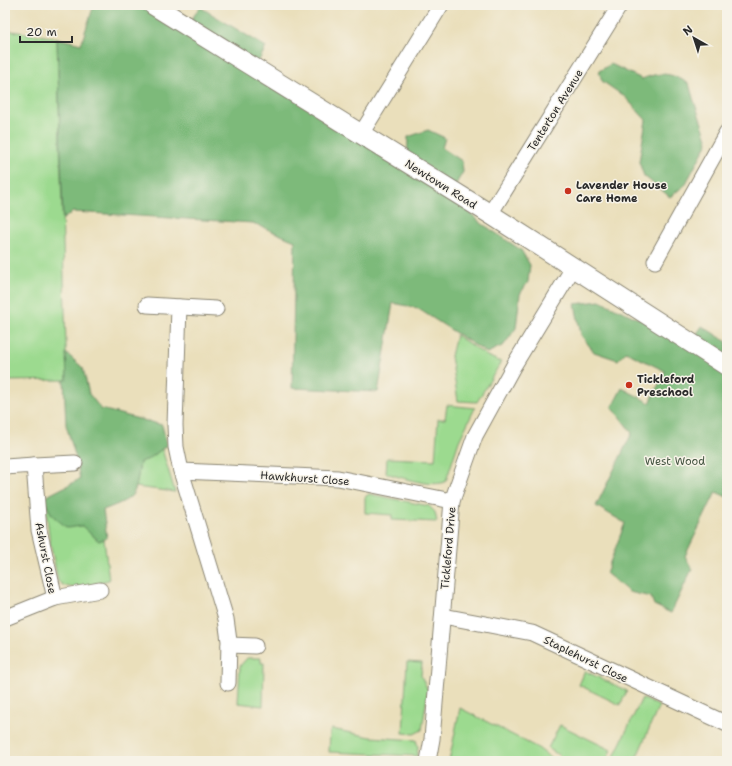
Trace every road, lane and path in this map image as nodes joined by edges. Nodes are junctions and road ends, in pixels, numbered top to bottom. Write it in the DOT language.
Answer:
graph roads {
  1 [pos="153,5"];
  2 [pos="441,5"];
  3 [pos="620,5"];
  4 [pos="727,132"];
  5 [pos="361,134"];
  6 [pos="490,214"];
  7 [pos="655,261"];
  8 [pos="573,268"];
  9 [pos="148,305"];
  10 [pos="179,307"];
  11 [pos="216,308"];
  12 [pos="727,366"];
  13 [pos="75,463"];
  14 [pos="34,466"];
  15 [pos="5,467"];
  16 [pos="181,471"];
  17 [pos="452,501"];
  18 [pos="100,590"];
  19 [pos="55,598"];
  20 [pos="443,616"];
  21 [pos="5,618"];
  22 [pos="229,644"];
  23 [pos="255,646"];
  24 [pos="228,683"];
  25 [pos="726,719"];
  26 [pos="428,761"];
  1 -- 5 [label="street, Newtown Road"];
  2 -- 5 [label="street"];
  3 -- 6 [label="street, Tenterton Avenue"];
  4 -- 7 [label="street"];
  5 -- 6 [label="street, Newtown Road"];
  6 -- 8 [label="street, Newtown Road"];
  8 -- 12 [label="street, Newtown Road"];
  8 -- 17 [label="street, Tickleford Drive"];
  9 -- 10 [label="street"];
  10 -- 11 [label="street"];
  10 -- 16 [label="street"];
  13 -- 14 [label="street"];
  14 -- 15 [label="street"];
  14 -- 19 [label="street, Ashurst Close"];
  16 -- 17 [label="street, Hawkhurst Close"];
  16 -- 22 [label="street"];
  17 -- 20 [label="street, Tickleford Drive"];
  18 -- 19 [label="street"];
  19 -- 21 [label="street, Ashurst Close"];
  20 -- 25 [label="street, Staplehurst Close"];
  20 -- 26 [label="street, Tickleford Drive"];
  22 -- 23 [label="street"];
  22 -- 24 [label="street"];
}
